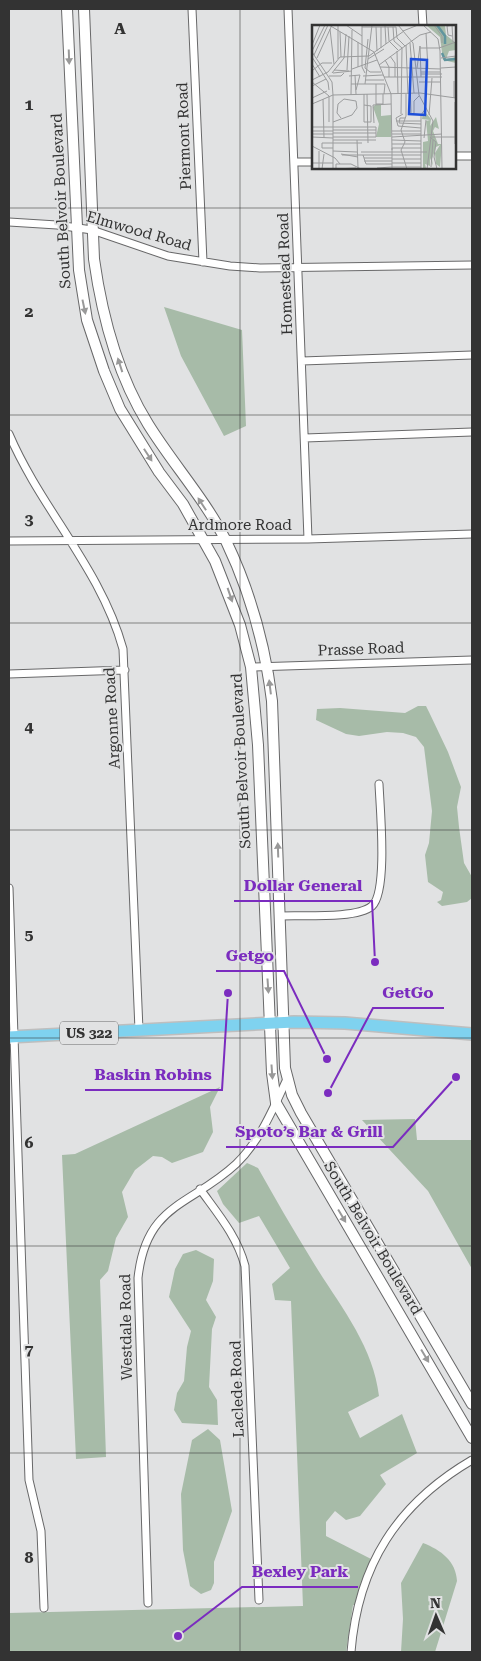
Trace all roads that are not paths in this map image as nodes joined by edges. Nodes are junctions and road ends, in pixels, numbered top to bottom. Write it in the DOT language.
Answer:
graph roads {
  1 [pos="67,9"];
  2 [pos="84,9"];
  3 [pos="192,9"];
  4 [pos="288,9"];
  5 [pos="422,9"];
  6 [pos="423,25"];
  7 [pos="456,156"];
  8 [pos="472,156"];
  9 [pos="295,162"];
  10 [pos="312,162"];
  11 [pos="9,222"];
  12 [pos="76,227"];
  13 [pos="92,230"];
  14 [pos="203,262"];
  15 [pos="472,265"];
  16 [pos="298,266"];
  17 [pos="472,355"];
  18 [pos="302,361"];
  19 [pos="472,432"];
  20 [pos="9,434"];
  21 [pos="305,438"];
  22 [pos="472,534"];
  23 [pos="308,538"];
  24 [pos="204,539"];
  25 [pos="70,540"];
  26 [pos="225,540"];
  27 [pos="9,541"];
  28 [pos="472,660"];
  29 [pos="267,666"];
  30 [pos="251,667"];
  31 [pos="125,670"];
  32 [pos="9,674"];
  33 [pos="379,784"];
  34 [pos="9,888"];
  35 [pos="281,916"];
  36 [pos="284,1022"];
  37 [pos="270,1023"];
  38 [pos="139,1030"];
  39 [pos="472,1034"];
  40 [pos="11,1037"];
  41 [pos="287,1079"];
  42 [pos="276,1103"];
  43 [pos="200,1189"];
  44 [pos="472,1404"];
  45 [pos="472,1438"];
  46 [pos="472,1460"];
  47 [pos="259,1600"];
  48 [pos="148,1603"];
  49 [pos="44,1608"];
  50 [pos="352,1652"];
  1 -- 12 [label="street, South Belvoir Boulevard, one-way"];
  2 -- 13 [label="street, South Belvoir Boulevard"];
  3 -- 14 [label="street, Piermont Road"];
  4 -- 9 [label="street, Homestead Road"];
  5 -- 6 [label="street"];
  7 -- 8 [label="street"];
  9 -- 10 [label="street"];
  9 -- 16 [label="street, Homestead Road"];
  11 -- 12 [label="street, Elmwood Road"];
  12 -- 13 [label="street, Elmwood Road"];
  12 -- 24 [label="street, South Belvoir Boulevard, one-way"];
  13 -- 14 [label="street, Elmwood Road"];
  26 -- 13 [label="street, South Belvoir Boulevard, one-way"];
  14 -- 16 [label="street, Elmwood Road"];
  15 -- 16 [label="street, Elmwood Road"];
  16 -- 18 [label="street, Homestead Road"];
  17 -- 18 [label="street"];
  18 -- 21 [label="street, Homestead Road"];
  19 -- 21 [label="street"];
  20 -- 25 [label="street, Argonne Road"];
  21 -- 23 [label="street, Homestead Road"];
  22 -- 23 [label="street, Ardmore Road"];
  23 -- 26 [label="street, Ardmore Road"];
  24 -- 25 [label="street, Ardmore Road"];
  24 -- 26 [label="street, Ardmore Road"];
  24 -- 30 [label="street, South Belvoir Boulevard, one-way"];
  25 -- 27 [label="street, Ardmore Road"];
  25 -- 31 [label="street, Argonne Road"];
  26 -- 29 [label="street, South Belvoir Boulevard"];
  28 -- 29 [label="street, Prasse Road"];
  29 -- 30 [label="street, Prasse Road"];
  35 -- 29 [label="street, South Belvoir Boulevard, one-way"];
  30 -- 37 [label="street, South Belvoir Boulevard, one-way"];
  31 -- 32 [label="street"];
  31 -- 38 [label="street, Argonne Road"];
  33 -- 35 [label="street"];
  34 -- 40 [label="street"];
  35 -- 36 [label="street, South Belvoir Boulevard"];
  36 -- 37 [label="main road, US 322"];
  36 -- 39 [label="main road, US 322"];
  36 -- 41 [label="street, South Belvoir Boulevard"];
  37 -- 38 [label="main road, US 322"];
  37 -- 42 [label="street, South Belvoir Boulevard, one-way"];
  38 -- 40 [label="main road, US 322"];
  40 -- 49 [label="street"];
  41 -- 42 [label="street, Westdale Road"];
  41 -- 44 [label="street, South Belvoir Boulevard"];
  42 -- 43 [label="street, Westdale Road"];
  42 -- 45 [label="street, South Belvoir Boulevard, one-way"];
  43 -- 47 [label="street, Laclede Road"];
  43 -- 48 [label="street, Westdale Road"];
  46 -- 50 [label="street"];
}
